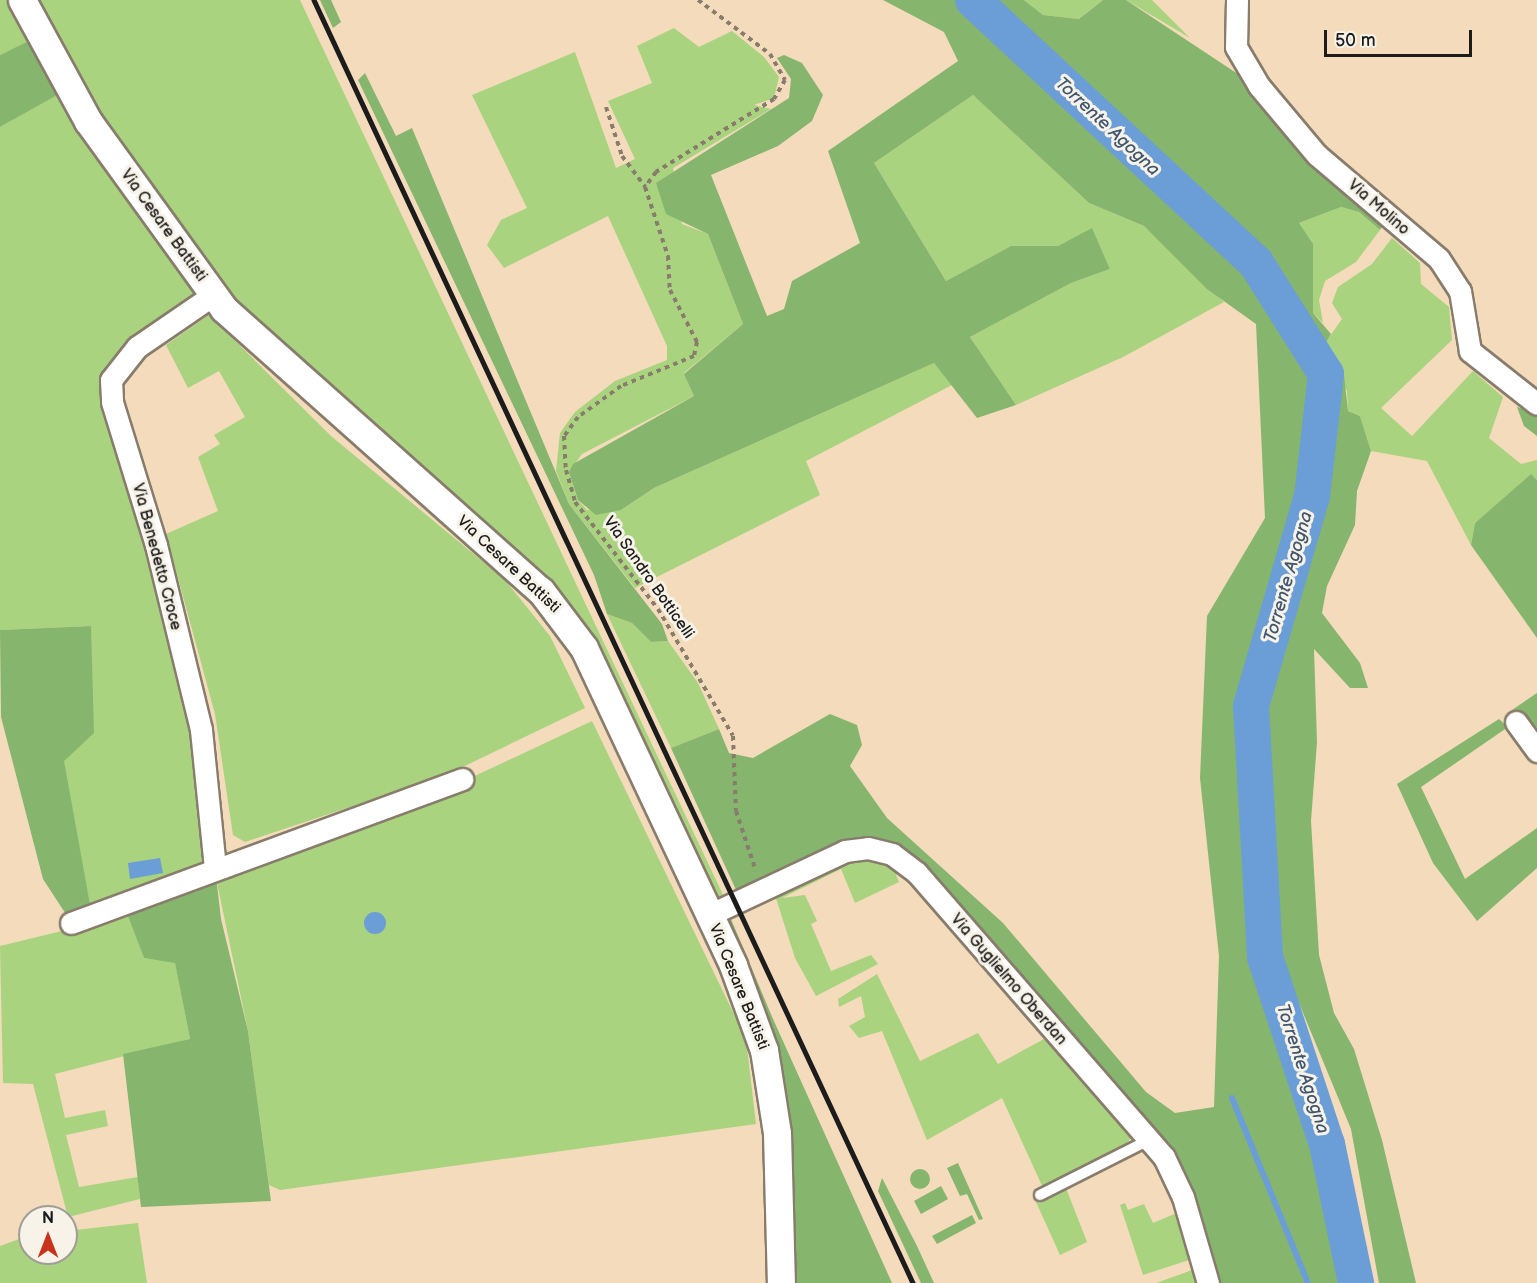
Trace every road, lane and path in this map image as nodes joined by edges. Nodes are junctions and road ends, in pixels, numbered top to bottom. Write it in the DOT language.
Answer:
graph roads {
  1 [pos="22,0"];
  2 [pos="698,0"];
  3 [pos="1237,0"];
  4 [pos="606,107"];
  5 [pos="645,188"];
  6 [pos="213,295"];
  7 [pos="1537,404"];
  8 [pos="1516,722"];
  9 [pos="1537,751"];
  10 [pos="462,779"];
  11 [pos="215,868"];
  12 [pos="759,892"];
  13 [pos="709,915"];
  14 [pos="71,923"];
  15 [pos="1149,1140"];
  16 [pos="1040,1195"];
  17 [pos="781,1283"];
  18 [pos="1208,1283"];
  1 -- 6 [label="street, Via Cesare Battisti"];
  2 -- 5 [label="path"];
  3 -- 7 [label="street, Via Molino"];
  4 -- 5 [label="path"];
  5 -- 12 [label="path, Via Sandro Botticelli"];
  6 -- 11 [label="street, Via Benedetto Croce"];
  6 -- 13 [label="street, Via Cesare Battisti"];
  8 -- 9 [label="street"];
  10 -- 11 [label="street"];
  11 -- 14 [label="street"];
  12 -- 13 [label="street, Via Guglielmo Oberdan"];
  12 -- 15 [label="street, Via Guglielmo Oberdan"];
  13 -- 17 [label="street, Via Cesare Battisti"];
  15 -- 16 [label="lane"];
  15 -- 18 [label="street, Via Guglielmo Oberdan"];
}
